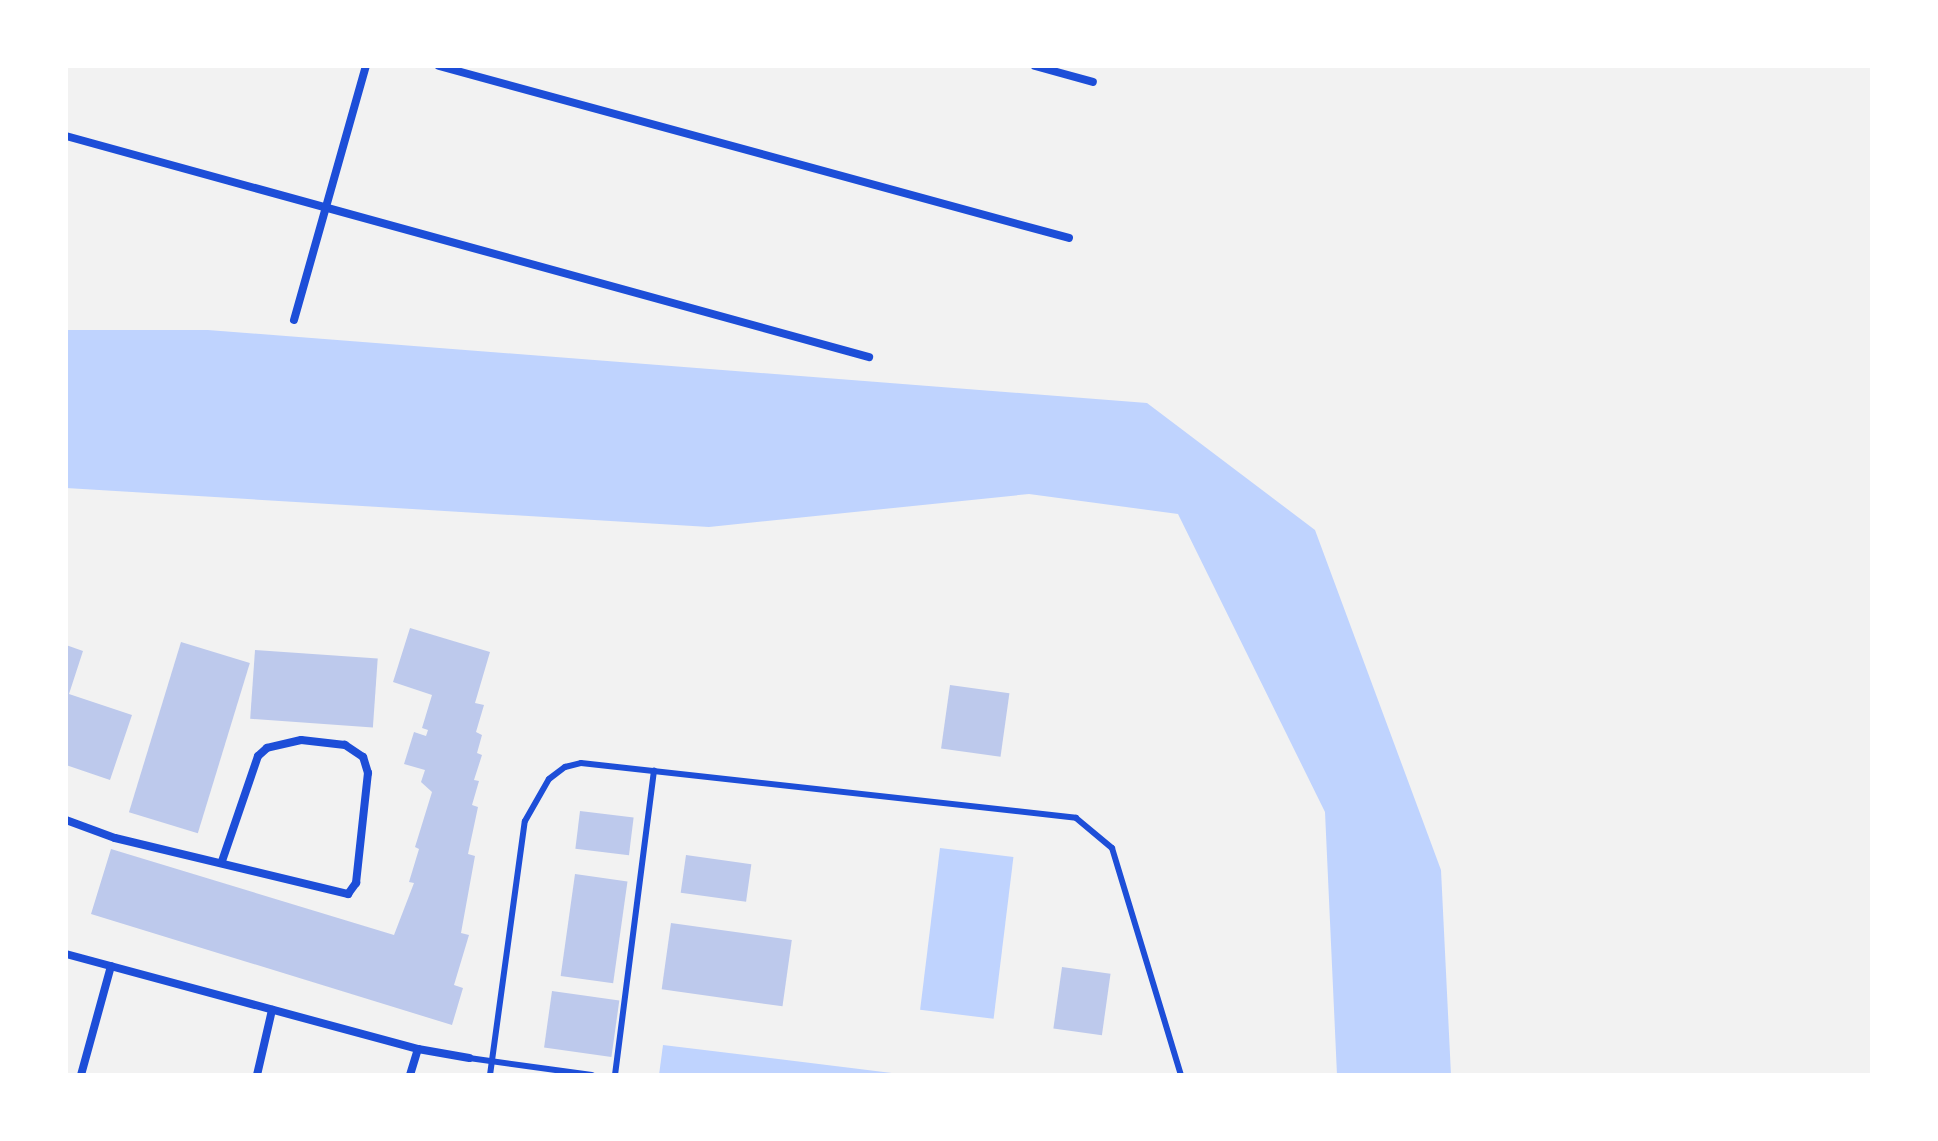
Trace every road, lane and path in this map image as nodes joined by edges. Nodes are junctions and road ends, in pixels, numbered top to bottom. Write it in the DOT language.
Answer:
graph roads {
  1 [pos="366,66"];
  2 [pos="439,66"];
  3 [pos="1035,66"];
  4 [pos="1093,82"];
  5 [pos="66,136"];
  6 [pos="326,207"];
  7 [pos="1069,238"];
  8 [pos="294,320"];
  9 [pos="869,357"];
  10 [pos="654,770"];
  11 [pos="66,820"];
  12 [pos="222,861"];
  13 [pos="66,954"];
  14 [pos="111,966"];
  15 [pos="272,1010"];
  16 [pos="418,1049"];
  17 [pos="469,1058"];
  18 [pos="491,1061"];
  19 [pos="81,1075"];
  20 [pos="257,1075"];
  21 [pos="410,1075"];
  22 [pos="490,1075"];
  23 [pos="592,1075"];
  24 [pos="615,1075"];
  25 [pos="1181,1075"];
  1 -- 6 [label="street"];
  2 -- 7 [label="street"];
  3 -- 4 [label="street"];
  5 -- 6 [label="street"];
  6 -- 8 [label="street"];
  6 -- 9 [label="street"];
  10 -- 18 [label="lane"];
  10 -- 24 [label="lane"];
  10 -- 25 [label="lane"];
  11 -- 12 [label="street"];
  12 -- 12 [label="street"];
  13 -- 14 [label="street"];
  14 -- 15 [label="street"];
  14 -- 19 [label="street"];
  15 -- 16 [label="street"];
  15 -- 20 [label="street"];
  16 -- 17 [label="street"];
  16 -- 21 [label="street"];
  17 -- 18 [label="lane"];
  18 -- 22 [label="lane"];
  18 -- 23 [label="lane"];
}
